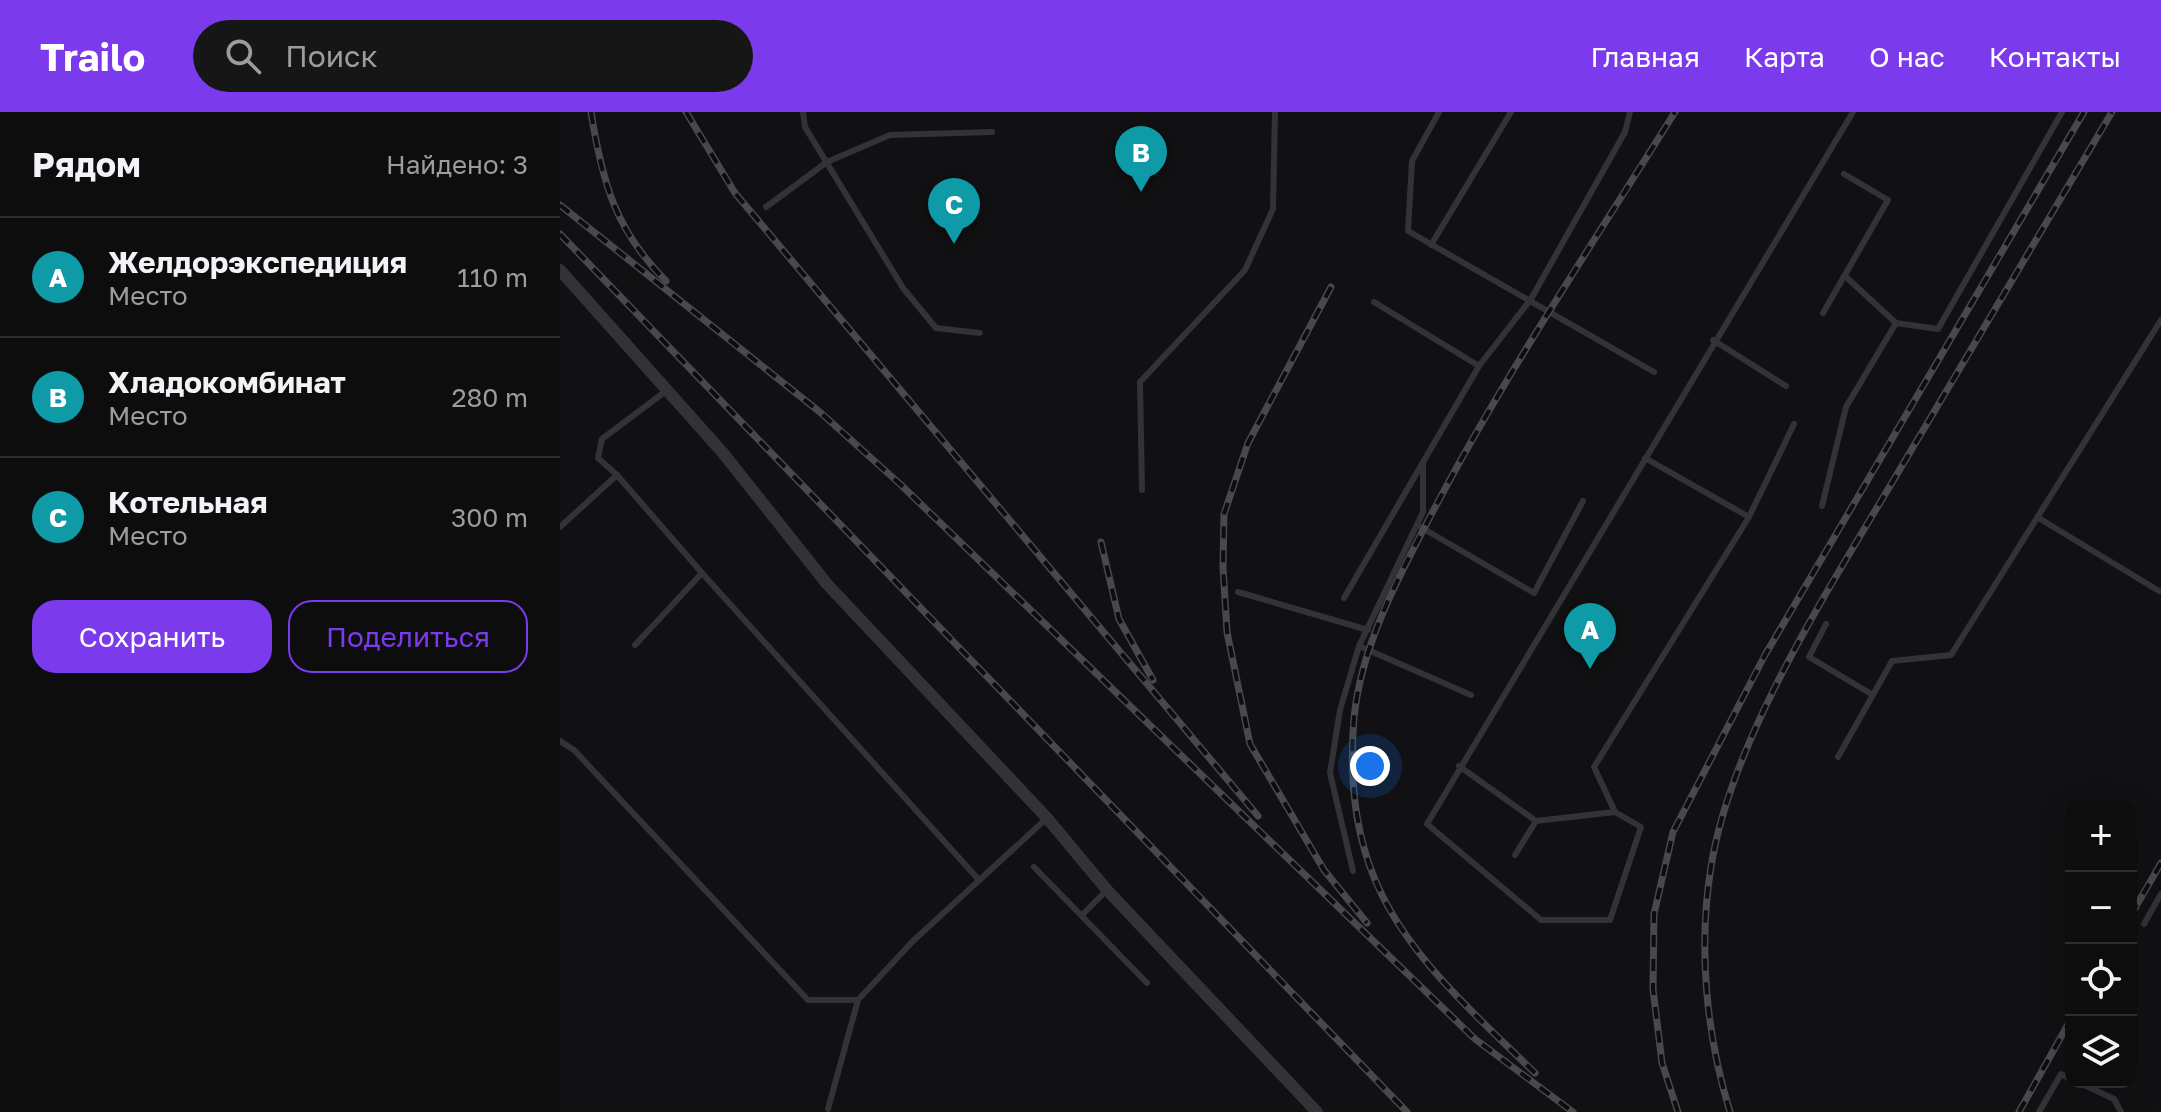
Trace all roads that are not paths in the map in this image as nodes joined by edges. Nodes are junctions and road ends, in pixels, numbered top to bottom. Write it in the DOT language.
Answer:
graph roads {
  1 [pos="803,112"];
  2 [pos="1275,112"];
  3 [pos="1439,112"];
  4 [pos="1511,112"];
  5 [pos="1630,112"];
  6 [pos="1853,112"];
  7 [pos="2062,112"];
  8 [pos="992,132"];
  9 [pos="827,162"];
  10 [pos="1844,174"];
  11 [pos="766,207"];
  12 [pos="1431,245"];
  13 [pos="560,270"];
  14 [pos="1845,276"];
  15 [pos="1531,299"];
  16 [pos="1374,302"];
  17 [pos="1823,313"];
  18 [pos="2161,320"];
  19 [pos="1896,323"];
  20 [pos="980,333"];
  21 [pos="1713,340"];
  22 [pos="1479,366"];
  23 [pos="1654,372"];
  24 [pos="1786,386"];
  25 [pos="666,391"];
  26 [pos="1794,424"];
  27 [pos="1645,458"];
  28 [pos="1423,462"];
  29 [pos="617,475"];
  30 [pos="1142,490"];
  31 [pos="1583,501"];
  32 [pos="1822,506"];
  33 [pos="1749,517"];
  34 [pos="2037,517"];
  35 [pos="1417,525"];
  36 [pos="560,527"];
  37 [pos="702,573"];
  38 [pos="2159,591"];
  39 [pos="1238,592"];
  40 [pos="1344,598"];
  41 [pos="1826,624"];
  42 [pos="1368,630"];
  43 [pos="635,645"];
  44 [pos="1359,646"];
  45 [pos="1471,695"];
  46 [pos="1873,695"];
  47 [pos="560,741"];
  48 [pos="1838,757"];
  49 [pos="1459,766"];
  50 [pos="1615,812"];
  51 [pos="1047,818"];
  52 [pos="1536,821"];
  53 [pos="1515,855"];
  54 [pos="1034,867"];
  55 [pos="1353,871"];
  56 [pos="979,880"];
  57 [pos="1107,890"];
  58 [pos="2161,894"];
  59 [pos="1082,915"];
  60 [pos="2144,924"];
  61 [pos="1147,983"];
  62 [pos="858,1000"];
  63 [pos="2065,1076"];
  64 [pos="2091,1088"];
  65 [pos="828,1109"];
  66 [pos="1317,1112"];
  67 [pos="2039,1112"];
  68 [pos="2121,1112"];
  1 -- 9 [label="lane"];
  2 -- 30 [label="lane"];
  3 -- 12 [label="lane"];
  4 -- 12 [label="lane"];
  5 -- 15 [label="lane"];
  6 -- 21 [label="lane"];
  7 -- 19 [label="lane"];
  8 -- 9 [label="lane"];
  9 -- 11 [label="lane"];
  9 -- 20 [label="lane"];
  10 -- 14 [label="lane"];
  12 -- 15 [label="lane"];
  13 -- 25 [label="street"];
  14 -- 17 [label="lane"];
  14 -- 19 [label="lane"];
  15 -- 22 [label="lane"];
  15 -- 23 [label="lane"];
  16 -- 22 [label="lane"];
  18 -- 34 [label="lane"];
  19 -- 32 [label="lane"];
  21 -- 24 [label="lane"];
  21 -- 27 [label="lane"];
  22 -- 28 [label="lane"];
  25 -- 29 [label="lane"];
  25 -- 51 [label="street"];
  26 -- 33 [label="lane"];
  27 -- 33 [label="lane"];
  27 -- 49 [label="lane"];
  28 -- 35 [label="lane"];
  28 -- 40 [label="lane"];
  29 -- 36 [label="lane"];
  29 -- 37 [label="lane"];
  31 -- 35 [label="lane"];
  33 -- 50 [label="lane"];
  34 -- 38 [label="lane"];
  34 -- 46 [label="lane"];
  35 -- 42 [label="lane"];
  37 -- 43 [label="lane"];
  37 -- 56 [label="lane"];
  39 -- 42 [label="lane"];
  41 -- 46 [label="lane"];
  42 -- 44 [label="lane"];
  44 -- 45 [label="lane"];
  44 -- 55 [label="lane"];
  46 -- 48 [label="lane"];
  47 -- 62 [label="lane"];
  49 -- 50 [label="lane"];
  49 -- 52 [label="lane"];
  50 -- 52 [label="lane"];
  51 -- 56 [label="lane"];
  51 -- 57 [label="street"];
  52 -- 53 [label="lane"];
  54 -- 59 [label="lane"];
  56 -- 62 [label="lane"];
  57 -- 59 [label="lane"];
  57 -- 66 [label="street"];
  58 -- 60 [label="lane"];
  59 -- 61 [label="lane"];
  62 -- 65 [label="lane"];
  63 -- 67 [label="lane"];
  64 -- 68 [label="lane"];
}
